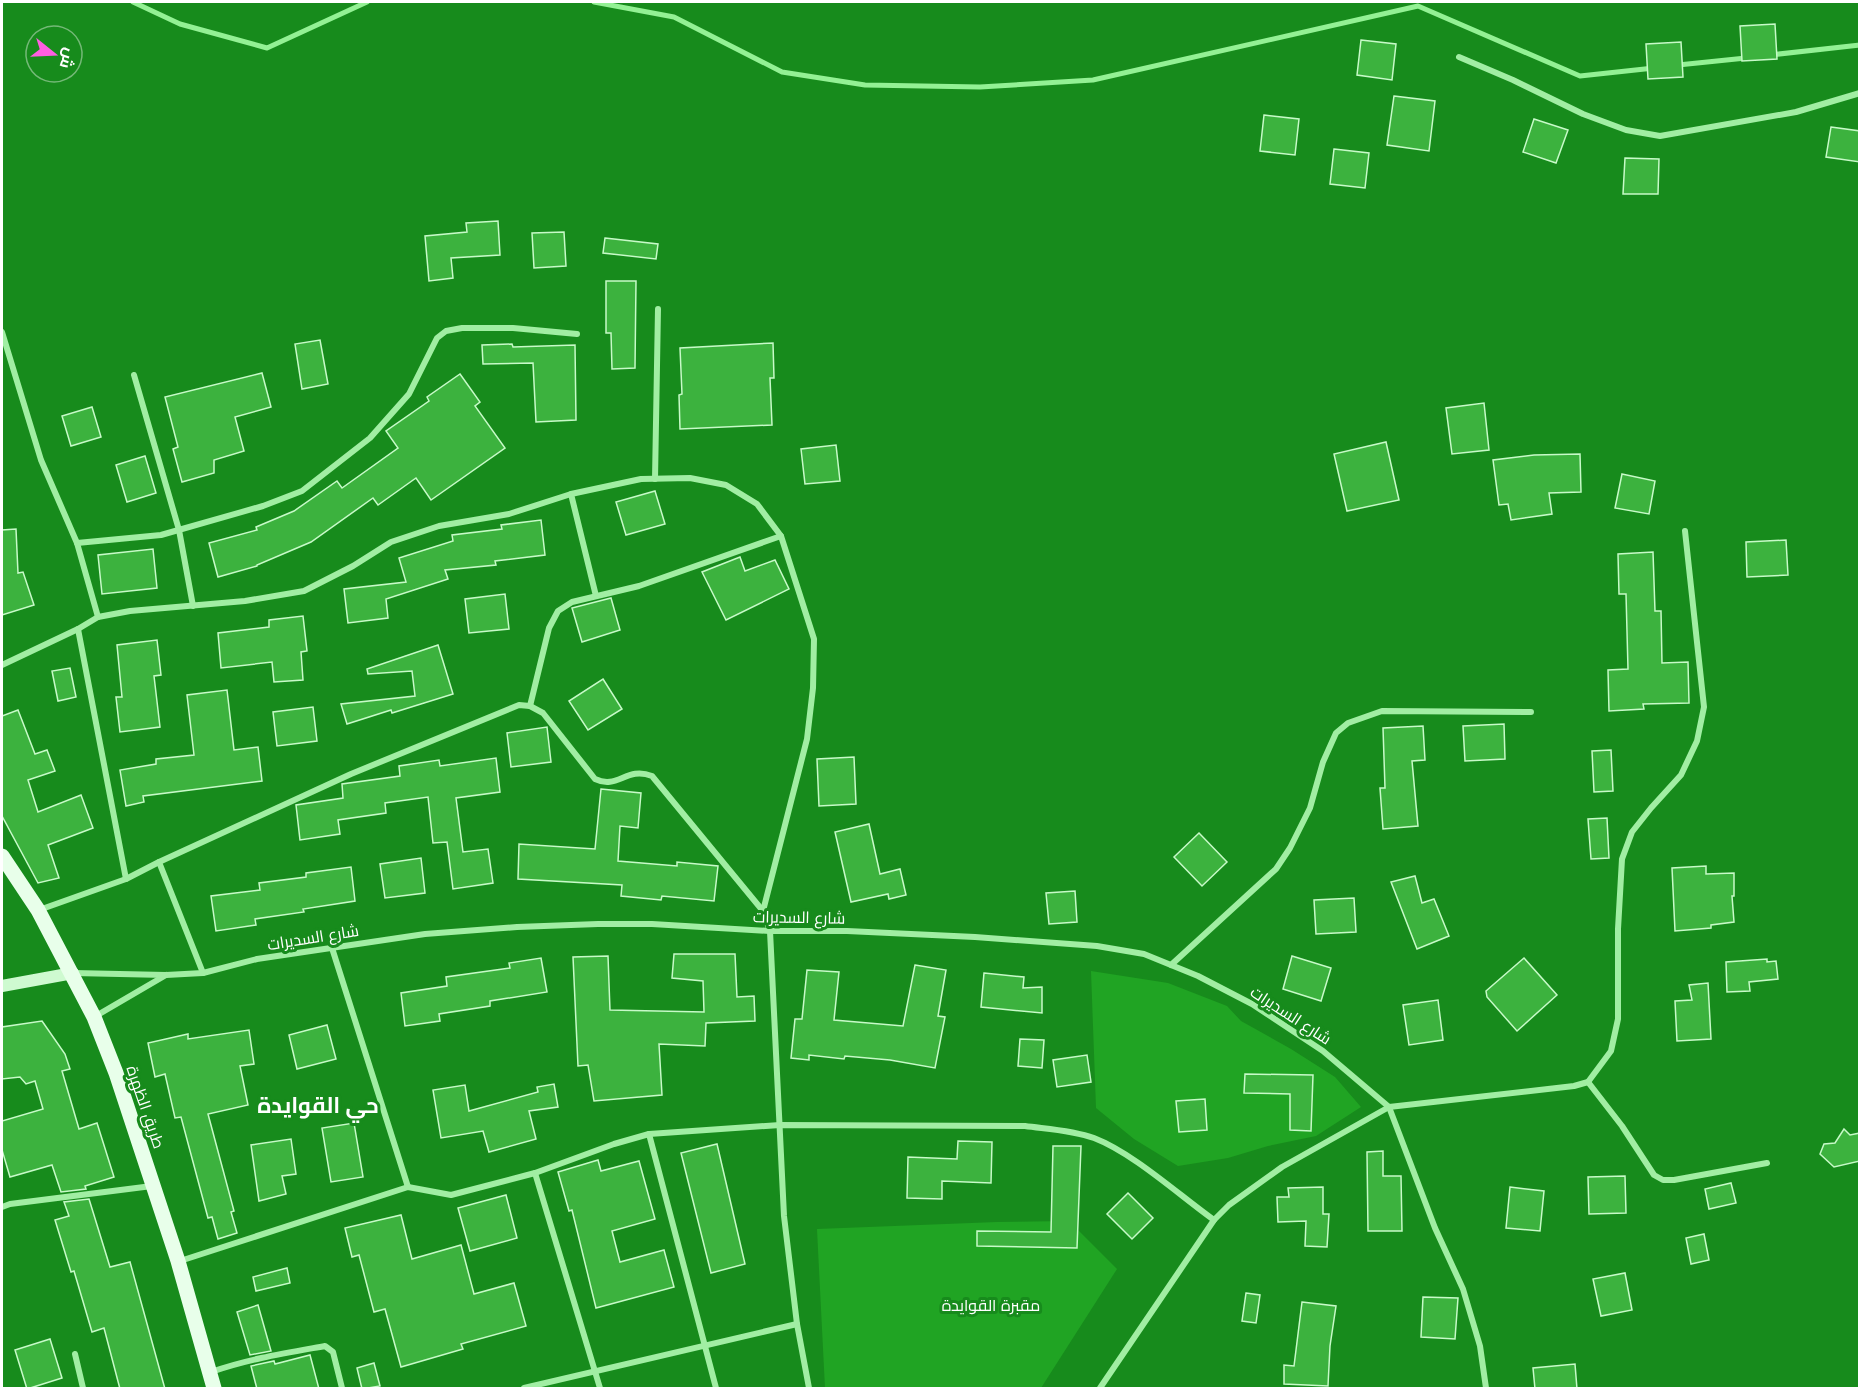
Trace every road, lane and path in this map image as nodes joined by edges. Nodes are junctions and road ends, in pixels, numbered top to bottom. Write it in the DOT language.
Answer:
graph roads {
  1 [pos="1459,57"];
  2 [pos="1860,93"];
  3 [pos="658,309"];
  4 [pos="2,332"];
  5 [pos="577,334"];
  6 [pos="134,375"];
  7 [pos="655,478"];
  8 [pos="571,494"];
  9 [pos="178,530"];
  10 [pos="1685,531"];
  11 [pos="781,537"];
  12 [pos="77,543"];
  13 [pos="596,596"];
  14 [pos="193,606"];
  15 [pos="98,617"];
  16 [pos="78,629"];
  17 [pos="2,665"];
  18 [pos="530,706"];
  19 [pos="1531,712"];
  20 [pos="2,856"];
  21 [pos="159,862"];
  22 [pos="126,879"];
  23 [pos="38,910"];
  24 [pos="763,911"];
  25 [pos="770,931"];
  26 [pos="332,948"];
  27 [pos="1171,965"];
  28 [pos="73,973"];
  29 [pos="203,973"];
  30 [pos="166,975"];
  31 [pos="2,986"];
  32 [pos="94,1017"];
  33 [pos="1588,1082"];
  34 [pos="1389,1107"];
  35 [pos="780,1125"];
  36 [pos="649,1134"];
  37 [pos="1767,1163"];
  38 [pos="535,1173"];
  39 [pos="153,1186"];
  40 [pos="408,1187"];
  41 [pos="2,1207"];
  42 [pos="1214,1220"];
  43 [pos="178,1261"];
  44 [pos="797,1324"];
  45 [pos="704,1346"];
  46 [pos="75,1354"];
  47 [pos="596,1371"];
  48 [pos="209,1372"];
  49 [pos="83,1389"];
  50 [pos="214,1389"];
  51 [pos="342,1389"];
  52 [pos="524,1389"];
  53 [pos="600,1389"];
  54 [pos="716,1389"];
  55 [pos="809,1389"];
  56 [pos="1100,1389"];
  57 [pos="1486,1389"];
  1 -- 2 [label="street"];
  3 -- 7 [label="street"];
  4 -- 12 [label="street"];
  5 -- 9 [label="street"];
  6 -- 9 [label="street"];
  7 -- 8 [label="street"];
  7 -- 11 [label="street"];
  8 -- 13 [label="street"];
  8 -- 14 [label="street"];
  9 -- 12 [label="street"];
  9 -- 14 [label="street"];
  10 -- 33 [label="street"];
  11 -- 13 [label="street"];
  11 -- 24 [label="street"];
  12 -- 15 [label="street"];
  13 -- 18 [label="street"];
  14 -- 15 [label="street"];
  15 -- 16 [label="street"];
  16 -- 17 [label="street"];
  16 -- 22 [label="street"];
  18 -- 21 [label="street"];
  18 -- 24 [label="street"];
  19 -- 27 [label="street"];
  20 -- 23 [label="main road, طريق الظهرة"];
  21 -- 22 [label="street"];
  21 -- 29 [label="street"];
  22 -- 23 [label="street"];
  23 -- 28 [label="main road, طريق الظهرة"];
  24 -- 25 [label="street"];
  25 -- 26 [label="street, شارع السديرات"];
  25 -- 27 [label="street, شارع السديرات"];
  25 -- 35 [label="street"];
  26 -- 29 [label="street, شارع السديرات"];
  26 -- 40 [label="street"];
  27 -- 34 [label="street, شارع السديرات"];
  28 -- 30 [label="street, شارع السديرات"];
  28 -- 31 [label="main road"];
  28 -- 32 [label="main road, طريق الظهرة"];
  29 -- 30 [label="street, شارع السديرات"];
  30 -- 32 [label="street, شارع السديرات"];
  32 -- 39 [label="main road, طريق الظهرة"];
  33 -- 34 [label="street"];
  33 -- 37 [label="street"];
  34 -- 42 [label="street"];
  34 -- 57 [label="street"];
  35 -- 36 [label="street"];
  35 -- 42 [label="street"];
  35 -- 44 [label="street"];
  36 -- 38 [label="street"];
  36 -- 45 [label="street"];
  38 -- 40 [label="street"];
  38 -- 47 [label="street"];
  39 -- 41 [label="street"];
  39 -- 43 [label="main road, طريق الظهرة"];
  40 -- 43 [label="street"];
  42 -- 56 [label="street"];
  43 -- 48 [label="main road, طريق الظهرة"];
  44 -- 45 [label="street"];
  44 -- 55 [label="street"];
  45 -- 47 [label="street"];
  45 -- 54 [label="street"];
  46 -- 49 [label="street"];
  47 -- 52 [label="street"];
  47 -- 53 [label="street"];
  48 -- 50 [label="main road, طريق الظهرة"];
  48 -- 51 [label="street"];
}
